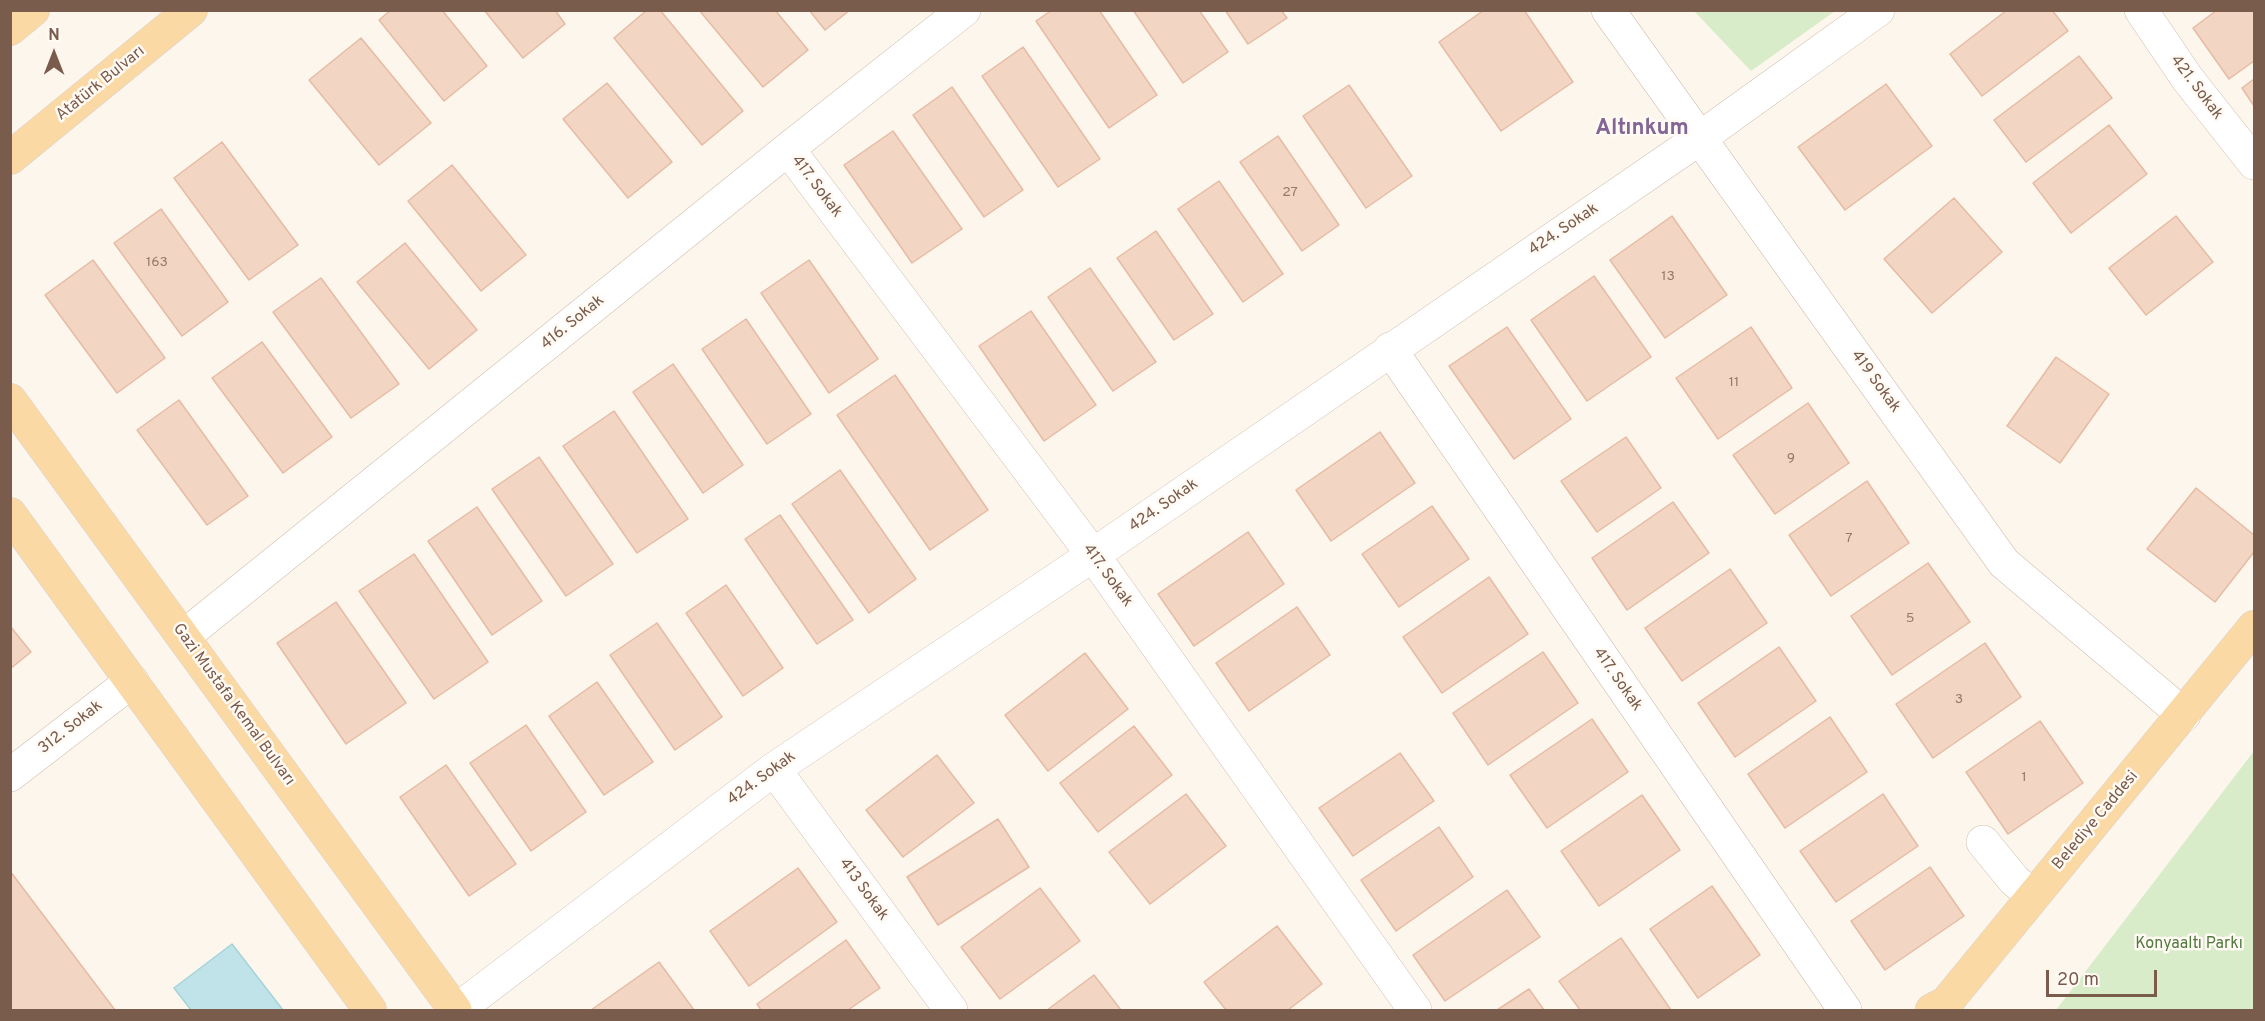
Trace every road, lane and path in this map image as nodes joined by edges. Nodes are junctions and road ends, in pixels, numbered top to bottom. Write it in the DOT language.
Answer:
graph roads {
  1 [pos="33,10"];
  2 [pos="191,10"];
  3 [pos="964,10"];
  4 [pos="1608,10"];
  5 [pos="1878,10"];
  6 [pos="2140,10"];
  7 [pos="10,29"];
  8 [pos="1700,138"];
  9 [pos="788,149"];
  10 [pos="10,158"];
  11 [pos="2254,164"];
  12 [pos="1390,349"];
  13 [pos="10,400"];
  14 [pos="10,514"];
  15 [pos="1093,555"];
  16 [pos="2254,627"];
  17 [pos="183,637"];
  18 [pos="132,681"];
  19 [pos="2184,715"];
  20 [pos="774,769"];
  21 [pos="10,775"];
  22 [pos="1983,842"];
  23 [pos="2033,896"];
  24 [pos="370,1011"];
  25 [pos="456,1011"];
  26 [pos="951,1011"];
  27 [pos="1415,1011"];
  28 [pos="1845,1011"];
  29 [pos="1932,1011"];
  1 -- 7 [label="main road"];
  2 -- 10 [label="main road, Atatürk Bulvarı"];
  3 -- 9 [label="street, 416. Sokak"];
  4 -- 8 [label="street, 419 Sokak"];
  5 -- 8 [label="street, 424. Sokak"];
  6 -- 11 [label="street, 421. Sokak"];
  8 -- 12 [label="street, 424. Sokak"];
  8 -- 19 [label="street, 419 Sokak"];
  9 -- 15 [label="street, 417. Sokak"];
  9 -- 17 [label="street, 416. Sokak"];
  12 -- 15 [label="street, 424. Sokak"];
  12 -- 28 [label="street, 417. Sokak"];
  13 -- 17 [label="main road, Gazi Mustafa Kemal Bulvarı"];
  14 -- 18 [label="main road"];
  15 -- 20 [label="street, 424. Sokak"];
  15 -- 27 [label="street, 417. Sokak"];
  16 -- 19 [label="main road, Belediye Caddesi"];
  17 -- 25 [label="main road, Gazi Mustafa Kemal Bulvarı"];
  18 -- 21 [label="street, 312. Sokak"];
  18 -- 24 [label="main road"];
  19 -- 23 [label="main road, Belediye Caddesi"];
  20 -- 25 [label="street, 424. Sokak"];
  20 -- 26 [label="street, 413 Sokak"];
  22 -- 23 [label="street"];
  23 -- 29 [label="main road, Belediye Caddesi"];
}
